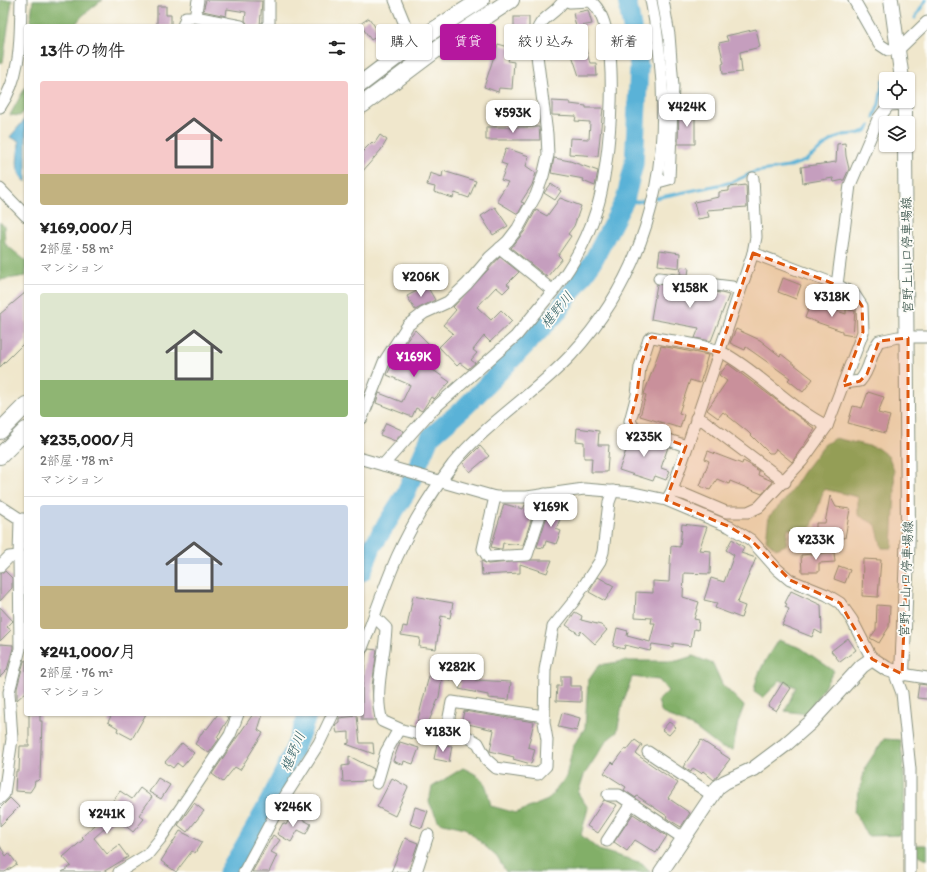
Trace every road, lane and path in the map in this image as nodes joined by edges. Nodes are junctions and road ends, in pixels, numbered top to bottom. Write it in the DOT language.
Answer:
graph roads {
  1 [pos="21,0"];
  2 [pos="198,0"];
  3 [pos="269,0"];
  4 [pos="394,0"];
  5 [pos="481,0"];
  6 [pos="511,0"];
  7 [pos="564,0"];
  8 [pos="651,0"];
  9 [pos="663,0"];
  10 [pos="854,0"];
  11 [pos="891,0"];
  12 [pos="196,17"];
  13 [pos="927,22"];
  14 [pos="184,24"];
  15 [pos="231,24"];
  16 [pos="268,24"];
  17 [pos="404,24"];
  18 [pos="432,32"];
  19 [pos="899,49"];
  20 [pos="392,60"];
  21 [pos="901,72"];
  22 [pos="364,81"];
  23 [pos="364,104"];
  24 [pos="0,107"];
  25 [pos="886,108"];
  26 [pos="905,152"];
  27 [pos="753,178"];
  28 [pos="658,182"];
  29 [pos="0,189"];
  30 [pos="24,214"];
  31 [pos="500,248"];
  32 [pos="753,254"];
  33 [pos="659,278"];
  34 [pos="837,285"];
  35 [pos="739,290"];
  36 [pos="553,291"];
  37 [pos="927,337"];
  38 [pos="908,338"];
  39 [pos="719,352"];
  40 [pos="844,383"];
  41 [pos="24,407"];
  42 [pos="364,413"];
  43 [pos="696,418"];
  44 [pos="827,426"];
  45 [pos="0,431"];
  46 [pos="24,432"];
  47 [pos="686,446"];
  48 [pos="0,456"];
  49 [pos="364,460"];
  50 [pos="387,466"];
  51 [pos="440,481"];
  52 [pos="785,482"];
  53 [pos="614,491"];
  54 [pos="545,494"];
  55 [pos="495,496"];
  56 [pos="669,496"];
  57 [pos="0,506"];
  58 [pos="23,519"];
  59 [pos="19,556"];
  60 [pos="0,566"];
  61 [pos="374,619"];
  62 [pos="364,643"];
  63 [pos="872,659"];
  64 [pos="898,673"];
  65 [pos="927,678"];
  66 [pos="4,690"];
  67 [pos="237,716"];
  68 [pos="332,716"];
  69 [pos="544,716"];
  70 [pos="399,729"];
  71 [pos="450,730"];
  72 [pos="648,752"];
  73 [pos="377,783"];
  74 [pos="608,795"];
  75 [pos="712,795"];
  76 [pos="0,798"];
  77 [pos="631,804"];
  78 [pos="428,835"];
  79 [pos="683,838"];
  80 [pos="607,841"];
  81 [pos="119,872"];
  82 [pos="244,872"];
  83 [pos="416,872"];
  84 [pos="661,872"];
  85 [pos="910,872"];
  1 -- 24 [label="street"];
  2 -- 12 [label="street"];
  3 -- 16 [label="street"];
  4 -- 17 [label="street"];
  5 -- 18 [label="highway"];
  6 -- 23 [label="highway"];
  7 -- 31 [label="street"];
  7 -- 36 [label="street"];
  8 -- 28 [label="street"];
  9 -- 28 [label="street"];
  10 -- 19 [label="street"];
  11 -- 19 [label="main road"];
  12 -- 14 [label="street"];
  12 -- 15 [label="street"];
  13 -- 19 [label="street"];
  19 -- 21 [label="main road"];
  20 -- 22 [label="highway"];
  25 -- 34 [label="street"];
  26 -- 38 [label="main road, 宮野上山口停車場線"];
  27 -- 32 [label="street"];
  28 -- 51 [label="street"];
  29 -- 30 [label="street"];
  31 -- 36 [label="street"];
  31 -- 42 [label="street"];
  32 -- 34 [label="street"];
  32 -- 35 [label="street"];
  33 -- 35 [label="street"];
  34 -- 40 [label="street"];
  35 -- 39 [label="street"];
  36 -- 50 [label="street"];
  37 -- 38 [label="street"];
  38 -- 40 [label="street"];
  38 -- 64 [label="main road, 宮野上山口停車場線"];
  39 -- 43 [label="street"];
  39 -- 44 [label="street"];
  39 -- 47 [label="street"];
  40 -- 44 [label="street"];
  41 -- 45 [label="highway"];
  43 -- 47 [label="street"];
  43 -- 52 [label="street"];
  44 -- 52 [label="street"];
  46 -- 48 [label="highway"];
  47 -- 56 [label="street"];
  49 -- 50 [label="street"];
  50 -- 51 [label="street"];
  51 -- 55 [label="street"];
  51 -- 61 [label="street"];
  52 -- 56 [label="street"];
  53 -- 54 [label="street"];
  53 -- 56 [label="street"];
  53 -- 69 [label="street"];
  54 -- 55 [label="street"];
  54 -- 55 [label="street"];
  56 -- 63 [label="street"];
  57 -- 58 [label="street"];
  58 -- 59 [label="street"];
  59 -- 60 [label="street"];
  59 -- 66 [label="street"];
  61 -- 62 [label="street"];
  61 -- 70 [label="street"];
  63 -- 64 [label="main road"];
  63 -- 75 [label="main road"];
  64 -- 65 [label="street"];
  64 -- 85 [label="street"];
  66 -- 76 [label="street"];
  67 -- 81 [label="street"];
  68 -- 82 [label="street"];
  69 -- 71 [label="street"];
  69 -- 71 [label="street"];
  70 -- 71 [label="street"];
  70 -- 73 [label="street"];
  72 -- 75 [label="street"];
  74 -- 77 [label="street"];
  75 -- 79 [label="main road"];
  77 -- 79 [label="street"];
  77 -- 80 [label="street"];
  78 -- 83 [label="street"];
  79 -- 84 [label="main road"];
}
